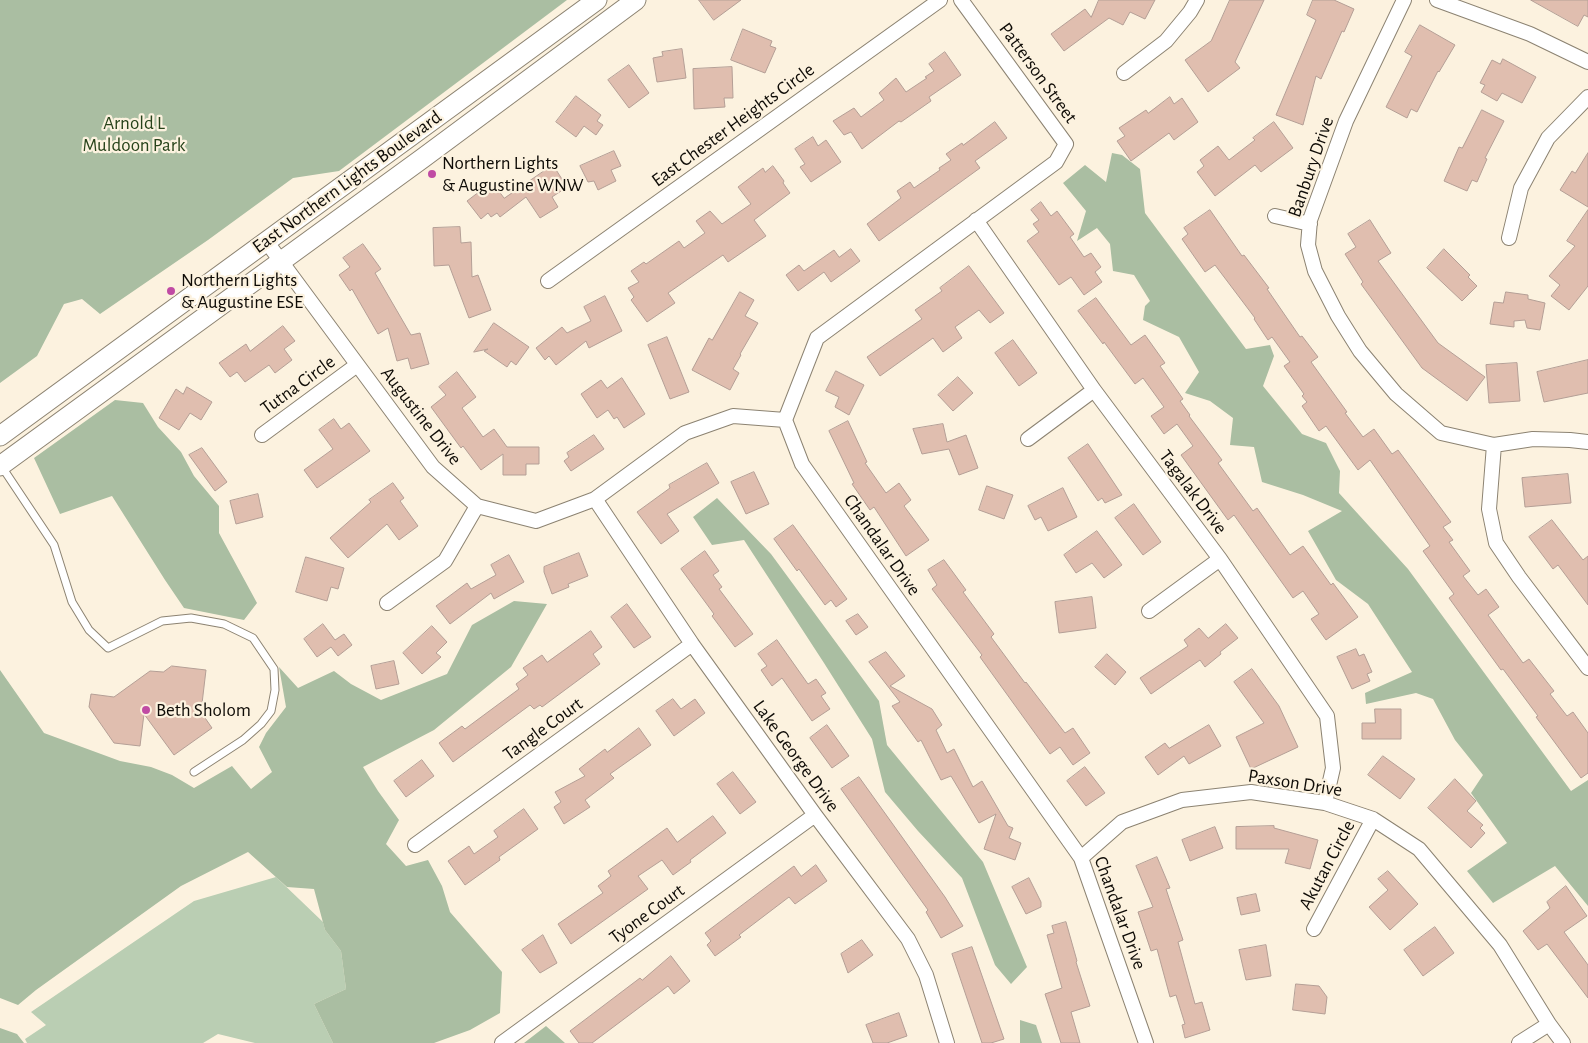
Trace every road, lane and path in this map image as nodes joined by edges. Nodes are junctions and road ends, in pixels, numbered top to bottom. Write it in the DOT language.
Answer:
graph roads {
  1 [pos="596,0"];
  2 [pos="636,0"];
  3 [pos="940,0"];
  4 [pos="961,0"];
  5 [pos="1197,0"];
  6 [pos="1404,0"];
  7 [pos="1437,0"];
  8 [pos="1588,62"];
  9 [pos="1124,73"];
  10 [pos="1588,97"];
  11 [pos="1276,216"];
  12 [pos="976,220"];
  13 [pos="1310,224"];
  14 [pos="1509,238"];
  15 [pos="266,241"];
  16 [pos="280,261"];
  17 [pos="548,281"];
  18 [pos="358,365"];
  19 [pos="1094,390"];
  20 [pos="785,420"];
  21 [pos="262,435"];
  22 [pos="0,436"];
  23 [pos="1028,439"];
  24 [pos="1588,442"];
  25 [pos="1494,445"];
  26 [pos="0,465"];
  27 [pos="595,499"];
  28 [pos="477,506"];
  29 [pos="1220,559"];
  30 [pos="387,603"];
  31 [pos="1149,611"];
  32 [pos="692,644"];
  33 [pos="1588,668"];
  34 [pos="194,772"];
  35 [pos="1325,803"];
  36 [pos="815,815"];
  37 [pos="1373,819"];
  38 [pos="415,845"];
  39 [pos="1081,858"];
  40 [pos="1314,929"];
  41 [pos="1549,1024"];
  42 [pos="502,1043"];
  43 [pos="947,1043"];
  44 [pos="1146,1043"];
  45 [pos="1519,1043"];
  46 [pos="1563,1043"];
  1 -- 15 [label="main road, East Northern Lights Boulevard"];
  2 -- 16 [label="main road, East Northern Lights Boulevard"];
  3 -- 17 [label="street, East Chester Heights Circle"];
  4 -- 12 [label="street, Patterson Street"];
  5 -- 9 [label="street"];
  6 -- 13 [label="street, Banbury Drive"];
  7 -- 8 [label="street"];
  10 -- 14 [label="street"];
  11 -- 13 [label="street"];
  12 -- 19 [label="street, Tagalak Drive"];
  12 -- 20 [label="street"];
  13 -- 25 [label="street, Banbury Drive"];
  15 -- 16 [label="street, Augustine Drive"];
  15 -- 22 [label="main road, East Northern Lights Boulevard"];
  16 -- 18 [label="street, Augustine Drive"];
  16 -- 26 [label="main road, East Northern Lights Boulevard"];
  18 -- 21 [label="street, Tutna Circle"];
  18 -- 28 [label="street, Augustine Drive"];
  19 -- 23 [label="street"];
  19 -- 29 [label="street, Tagalak Drive"];
  20 -- 27 [label="street, Augustine Drive"];
  20 -- 39 [label="street, Chandalar Drive"];
  24 -- 25 [label="street, Banbury Drive"];
  25 -- 33 [label="street"];
  26 -- 34 [label="lane"];
  27 -- 28 [label="street, Augustine Drive"];
  27 -- 32 [label="street, Lake George Drive"];
  28 -- 30 [label="street"];
  29 -- 31 [label="street"];
  29 -- 35 [label="street, Tagalak Drive"];
  32 -- 36 [label="street, Lake George Drive"];
  32 -- 38 [label="street, Tangle Court"];
  35 -- 37 [label="street, Paxson Drive"];
  35 -- 39 [label="street, Paxson Drive"];
  36 -- 42 [label="street, Tyone Court"];
  36 -- 43 [label="street, Lake George Drive"];
  37 -- 40 [label="street, Akutan Circle"];
  37 -- 41 [label="street, Paxson Drive"];
  39 -- 44 [label="street, Chandalar Drive"];
  41 -- 45 [label="street"];
  41 -- 46 [label="street, Paxson Drive"];
}
